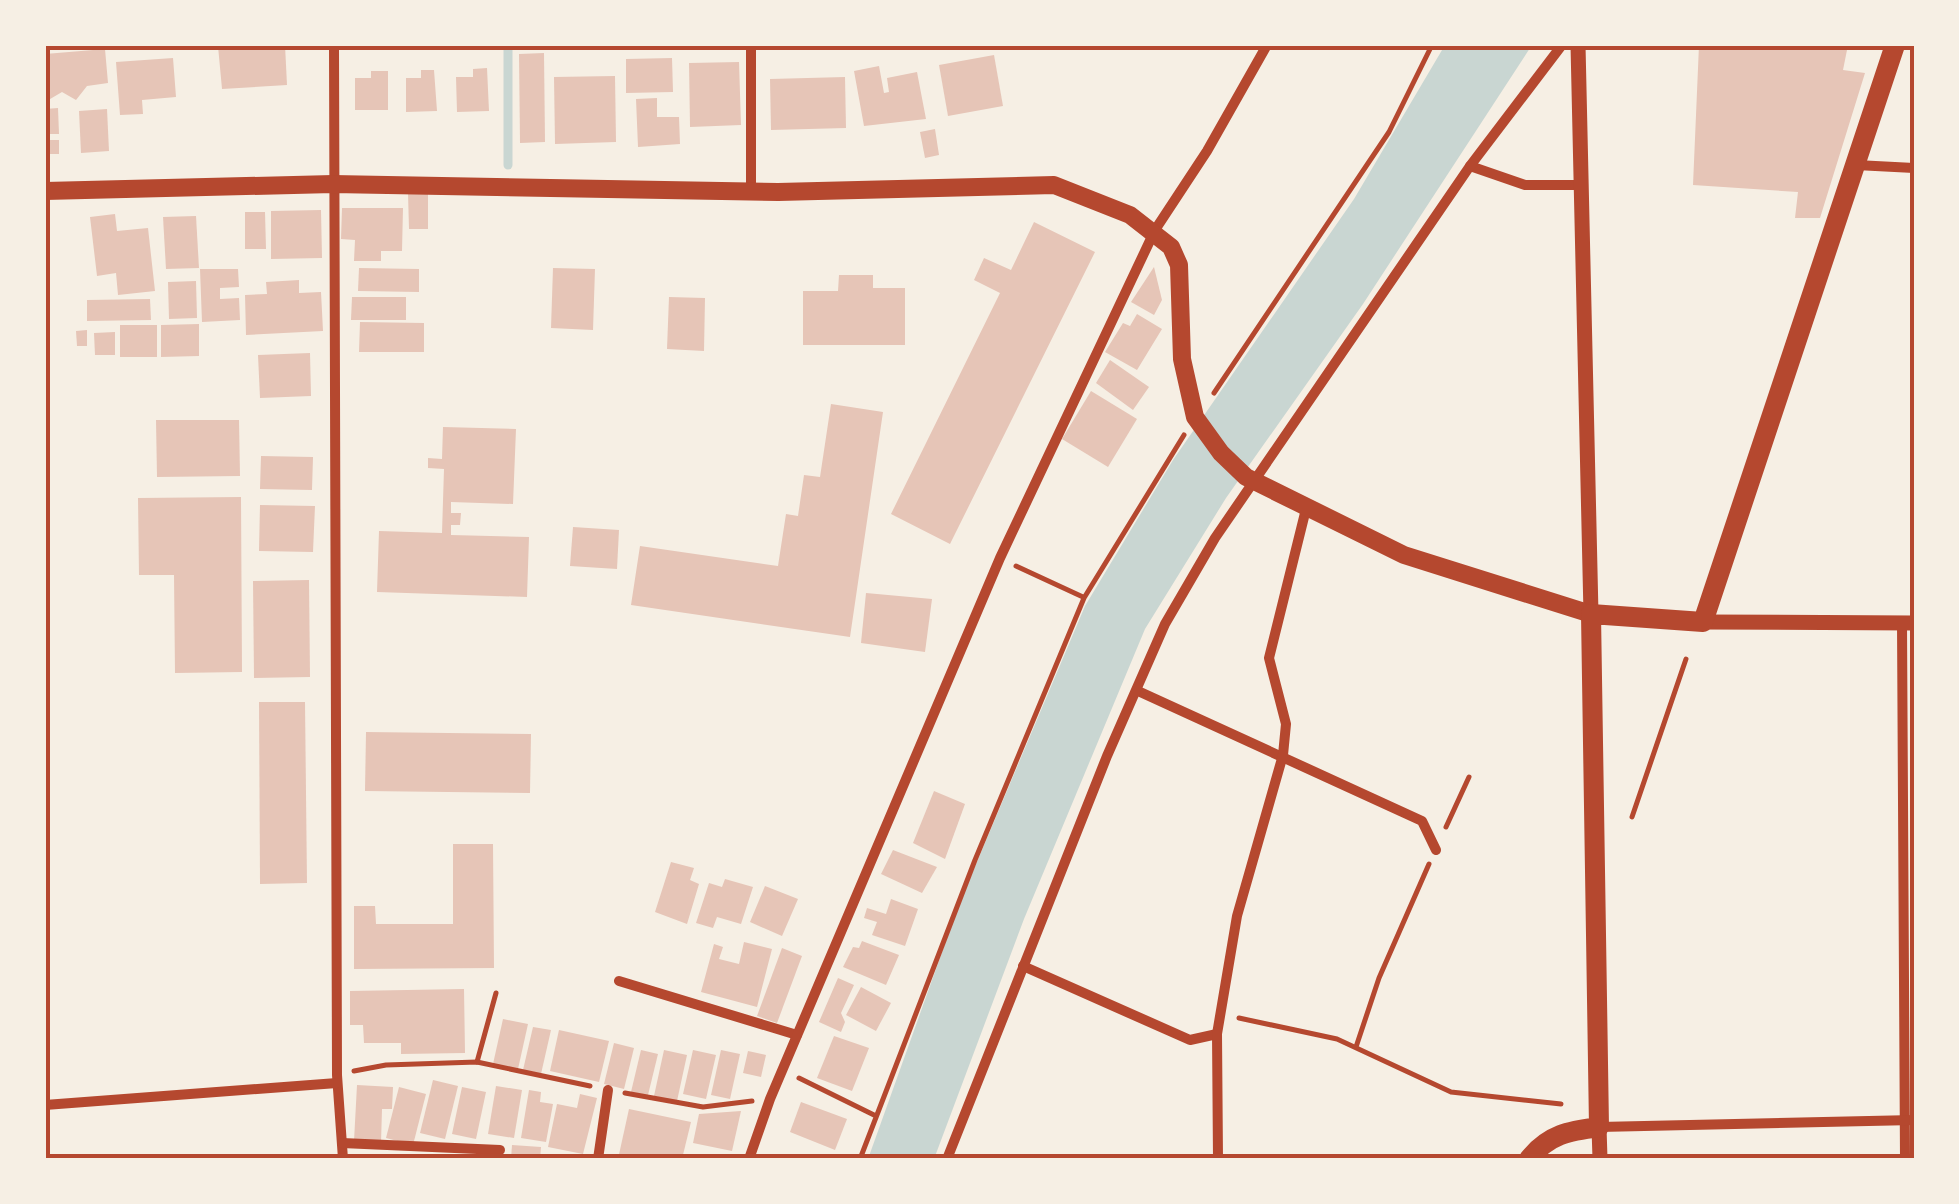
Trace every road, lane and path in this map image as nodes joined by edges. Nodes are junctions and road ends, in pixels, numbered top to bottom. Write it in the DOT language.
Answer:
graph roads {
  1 [pos="334,45"];
  2 [pos="751,45"];
  3 [pos="1267,45"];
  4 [pos="1432,45"];
  5 [pos="1562,45"];
  6 [pos="1578,45"];
  7 [pos="1895,45"];
  8 [pos="1855,165"];
  9 [pos="1470,166"];
  10 [pos="1914,168"];
  11 [pos="333,184"];
  12 [pos="1581,185"];
  13 [pos="45,191"];
  14 [pos="751,192"];
  15 [pos="1155,230"];
  16 [pos="1198,422"];
  17 [pos="1250,479"];
  18 [pos="1306,509"];
  19 [pos="1000,558"];
  20 [pos="1084,598"];
  21 [pos="1591,614"];
  22 [pos="1703,622"];
  23 [pos="1908,623"];
  24 [pos="1686,659"];
  25 [pos="1138,690"];
  26 [pos="1283,756"];
  27 [pos="1468,777"];
  28 [pos="1632,817"];
  29 [pos="1436,850"];
  30 [pos="1023,966"];
  31 [pos="620,981"];
  32 [pos="496,993"];
  33 [pos="1220,1016"];
  34 [pos="1216,1034"];
  35 [pos="798,1035"];
  36 [pos="1356,1047"];
  37 [pos="476,1062"];
  38 [pos="782,1070"];
  39 [pos="337,1079"];
  40 [pos="608,1090"];
  41 [pos="770,1099"];
  42 [pos="45,1104"];
  43 [pos="1561,1104"];
  44 [pos="874,1115"];
  45 [pos="1909,1120"];
  46 [pos="1600,1127"];
  47 [pos="342,1143"];
  48 [pos="500,1150"];
  49 [pos="342,1159"];
  50 [pos="598,1159"];
  51 [pos="749,1159"];
  52 [pos="860,1159"];
  53 [pos="947,1159"];
  54 [pos="1218,1159"];
  55 [pos="1529,1159"];
  56 [pos="1600,1159"];
  57 [pos="1905,1159"];
  1 -- 11 [label="street"];
  2 -- 14 [label="street"];
  3 -- 15 [label="street"];
  4 -- 16 [label="path"];
  5 -- 9 [label="street"];
  6 -- 12 [label="street"];
  7 -- 8 [label="main road"];
  8 -- 10 [label="street"];
  8 -- 22 [label="main road"];
  9 -- 12 [label="street"];
  9 -- 17 [label="street"];
  11 -- 13 [label="main road"];
  11 -- 14 [label="main road"];
  11 -- 39 [label="street"];
  12 -- 21 [label="street"];
  14 -- 15 [label="main road"];
  15 -- 16 [label="main road"];
  15 -- 19 [label="street"];
  16 -- 17 [label="main road"];
  16 -- 20 [label="path"];
  17 -- 18 [label="main road"];
  17 -- 25 [label="street"];
  18 -- 21 [label="main road"];
  18 -- 26 [label="street"];
  19 -- 20 [label="path"];
  19 -- 35 [label="street"];
  20 -- 44 [label="path"];
  21 -- 22 [label="main road"];
  21 -- 46 [label="main road"];
  22 -- 23 [label="street"];
  23 -- 45 [label="street"];
  24 -- 28 [label="path"];
  25 -- 26 [label="street"];
  25 -- 30 [label="street"];
  26 -- 29 [label="street"];
  26 -- 33 [label="street"];
  27 -- 29 [label="path"];
  29 -- 36 [label="path"];
  30 -- 34 [label="street"];
  30 -- 53 [label="street"];
  31 -- 35 [label="street"];
  32 -- 37 [label="path"];
  33 -- 34 [label="street"];
  33 -- 36 [label="path"];
  34 -- 54 [label="street"];
  35 -- 38 [label="street"];
  36 -- 43 [label="path"];
  37 -- 39 [label="path"];
  37 -- 40 [label="path"];
  38 -- 41 [label="street"];
  38 -- 44 [label="path"];
  39 -- 42 [label="street"];
  39 -- 47 [label="street"];
  40 -- 41 [label="path"];
  40 -- 50 [label="street"];
  41 -- 51 [label="street"];
  44 -- 52 [label="path"];
  45 -- 46 [label="street"];
  45 -- 57 [label="street"];
  46 -- 55 [label="main road"];
  46 -- 56 [label="street"];
  47 -- 48 [label="street"];
  47 -- 49 [label="street"];
}
